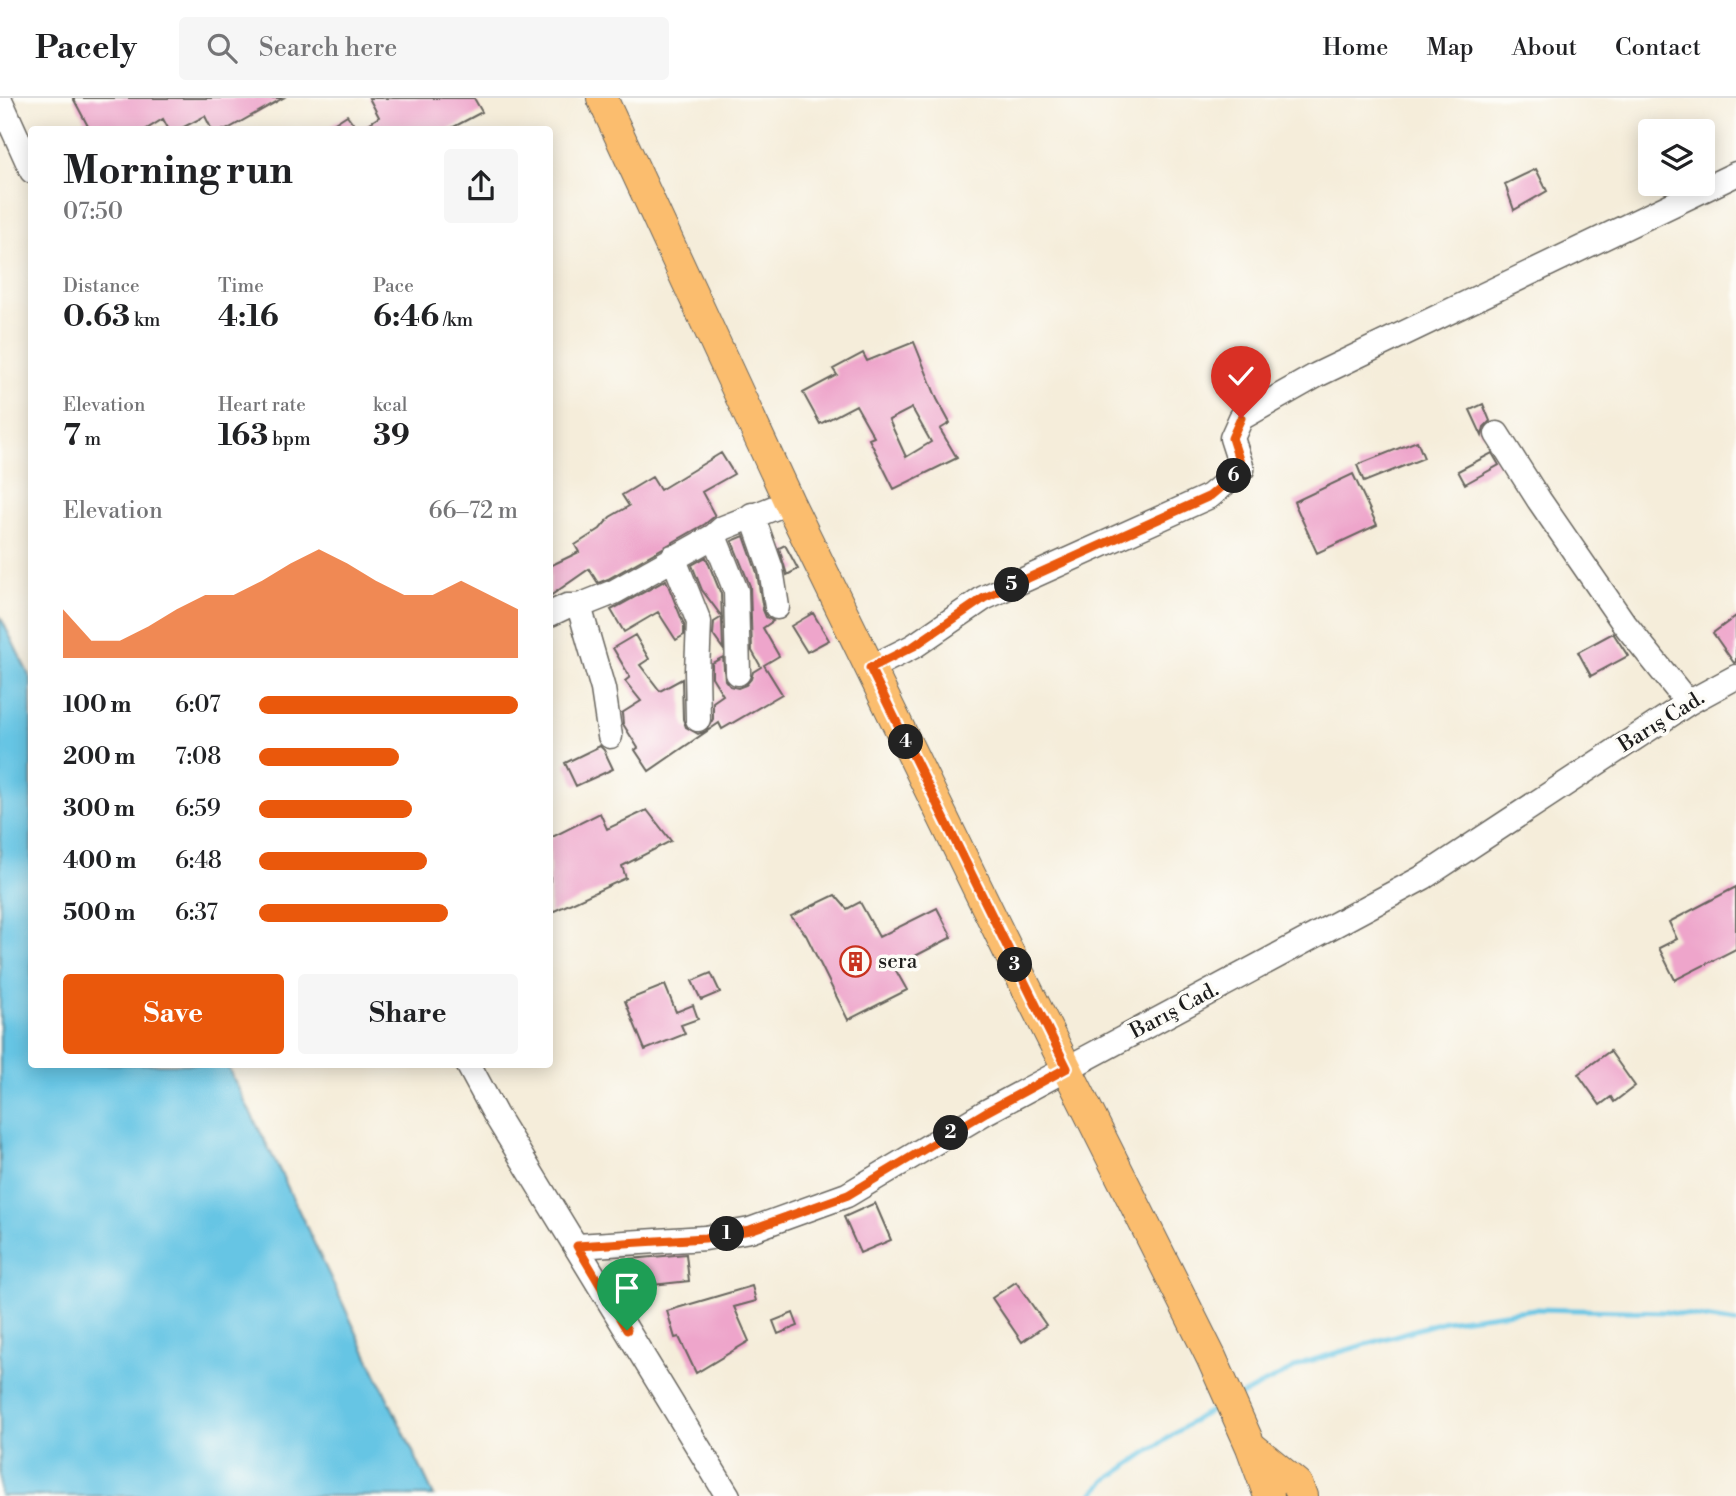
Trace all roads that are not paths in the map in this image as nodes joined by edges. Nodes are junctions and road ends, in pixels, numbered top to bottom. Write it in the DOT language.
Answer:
graph roads {
  1 [pos="602,98"];
  2 [pos="0,100"];
  3 [pos="28,162"];
  4 [pos="1736,174"];
  5 [pos="1497,434"];
  6 [pos="789,502"];
  7 [pos="752,515"];
  8 [pos="714,536"];
  9 [pos="673,557"];
  10 [pos="579,606"];
  11 [pos="777,607"];
  12 [pos="553,613"];
  13 [pos="870,668"];
  14 [pos="738,673"];
  15 [pos="1736,677"];
  16 [pos="1688,703"];
  17 [pos="698,719"];
  18 [pos="610,736"];
  19 [pos="470,1068"];
  20 [pos="1067,1068"];
  21 [pos="577,1246"];
  22 [pos="1251,1447"];
  23 [pos="727,1496"];
  24 [pos="1269,1496"];
  25 [pos="1302,1496"];
  1 -- 6 [label="main road"];
  2 -- 3 [label="street"];
  4 -- 13 [label="street"];
  5 -- 16 [label="street"];
  6 -- 7 [label="street"];
  6 -- 13 [label="main road"];
  7 -- 8 [label="street"];
  7 -- 11 [label="street"];
  8 -- 9 [label="street"];
  8 -- 14 [label="street"];
  9 -- 10 [label="street"];
  9 -- 17 [label="street"];
  10 -- 12 [label="street"];
  10 -- 18 [label="street"];
  13 -- 20 [label="main road"];
  15 -- 16 [label="street, Barış Cad."];
  16 -- 20 [label="street, Barış Cad."];
  19 -- 21 [label="street"];
  20 -- 21 [label="street, Barış Cad."];
  20 -- 22 [label="main road"];
  21 -- 23 [label="street"];
  22 -- 24 [label="main road"];
  22 -- 25 [label="main road"];
}
